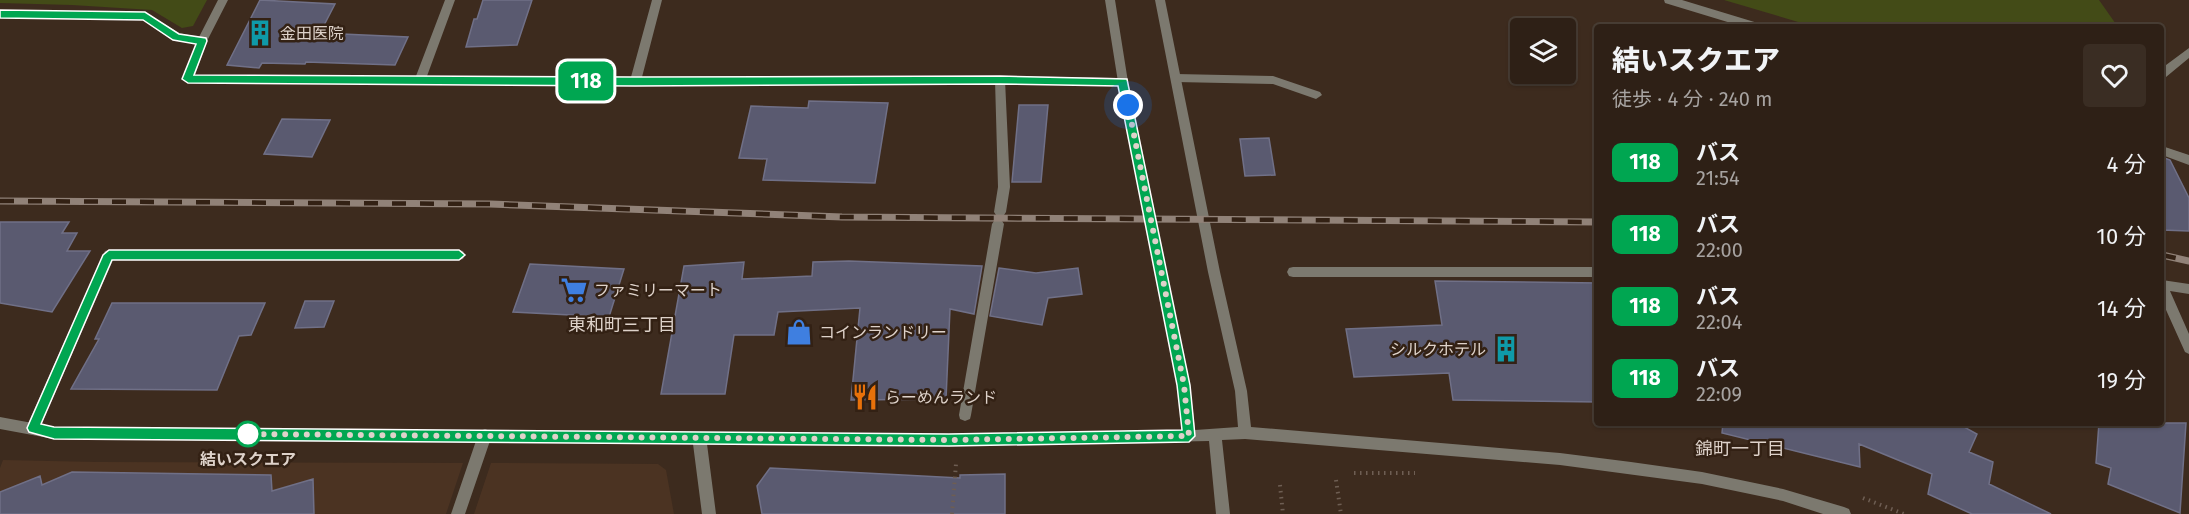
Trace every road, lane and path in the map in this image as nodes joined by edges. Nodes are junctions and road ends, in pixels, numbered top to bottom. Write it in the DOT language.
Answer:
graph roads {
  1 [pos="223,0"];
  2 [pos="450,0"];
  3 [pos="657,0"];
  4 [pos="1110,0"];
  5 [pos="1160,0"];
  6 [pos="1669,0"];
  7 [pos="0,14"];
  8 [pos="1746,24"];
  9 [pos="202,41"];
  10 [pos="2189,52"];
  11 [pos="2164,72"];
  12 [pos="1176,78"];
  13 [pos="420,79"];
  14 [pos="1000,80"];
  15 [pos="635,81"];
  16 [pos="1123,82"];
  17 [pos="1316,95"];
  18 [pos="2164,152"];
  19 [pos="2189,160"];
  20 [pos="459,255"];
  21 [pos="1293,272"];
  22 [pos="1594,272"];
  23 [pos="2164,286"];
  24 [pos="2189,289"];
  25 [pos="2164,291"];
  26 [pos="2189,348"];
  27 [pos="965,415"];
  28 [pos="0,423"];
  29 [pos="33,428"];
  30 [pos="1245,433"];
  31 [pos="484,435"];
  32 [pos="1215,435"];
  33 [pos="699,436"];
  34 [pos="1189,436"];
  35 [pos="956,464"];
  36 [pos="1354,473"];
  37 [pos="1420,474"];
  38 [pos="1336,480"];
  39 [pos="1280,485"];
  40 [pos="458,514"];
  41 [pos="709,514"];
  42 [pos="952,514"];
  43 [pos="1224,514"];
  44 [pos="1283,514"];
  45 [pos="1341,514"];
  46 [pos="1844,514"];
  1 -- 9 [label="street"];
  2 -- 13 [label="street"];
  3 -- 15 [label="street"];
  4 -- 16 [label="street"];
  5 -- 12 [label="street"];
  6 -- 8 [label="street"];
  7 -- 9 [label="street"];
  9 -- 13 [label="street"];
  10 -- 11 [label="street"];
  12 -- 17 [label="street"];
  12 -- 30 [label="street"];
  13 -- 15 [label="street"];
  14 -- 15 [label="street"];
  14 -- 16 [label="street"];
  14 -- 27 [label="street"];
  16 -- 34 [label="street"];
  18 -- 19 [label="street"];
  20 -- 29 [label="street"];
  21 -- 22 [label="street"];
  23 -- 24 [label="street"];
  25 -- 26 [label="street"];
  28 -- 29 [label="street"];
  29 -- 31 [label="street"];
  30 -- 32 [label="street"];
  30 -- 46 [label="street"];
  31 -- 33 [label="street"];
  31 -- 40 [label="street"];
  32 -- 34 [label="street"];
  32 -- 43 [label="street"];
  33 -- 34 [label="street"];
  33 -- 41 [label="street"];
  35 -- 42 [label="path"];
  36 -- 37 [label="path"];
  38 -- 45 [label="path"];
  39 -- 44 [label="path"];
}
